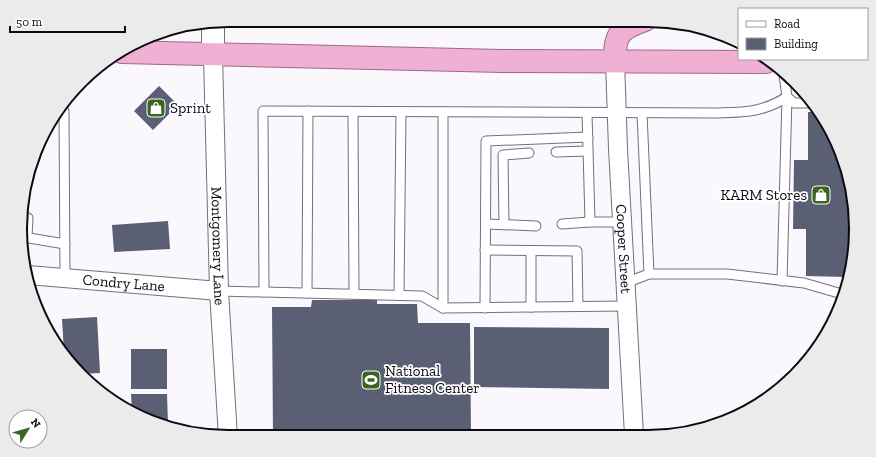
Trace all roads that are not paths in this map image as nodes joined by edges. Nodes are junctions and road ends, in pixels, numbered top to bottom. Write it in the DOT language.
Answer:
graph roads {
  1 [pos="213,27"];
  2 [pos="628,27"];
  3 [pos="131,52"];
  4 [pos="213,55"];
  5 [pos="615,61"];
  6 [pos="760,62"];
  7 [pos="785,81"];
  8 [pos="787,97"];
  9 [pos="805,103"];
  10 [pos="308,111"];
  11 [pos="352,112"];
  12 [pos="401,112"];
  13 [pos="443,112"];
  14 [pos="64,113"];
  15 [pos="587,113"];
  16 [pos="616,113"];
  17 [pos="642,113"];
  18 [pos="588,137"];
  19 [pos="587,151"];
  20 [pos="556,152"];
  21 [pos="529,153"];
  22 [pos="28,218"];
  23 [pos="590,222"];
  24 [pos="622,222"];
  25 [pos="27,224"];
  26 [pos="486,224"];
  27 [pos="504,224"];
  28 [pos="562,224"];
  29 [pos="536,226"];
  30 [pos="27,237"];
  31 [pos="65,244"];
  32 [pos="485,250"];
  33 [pos="531,251"];
  34 [pos="649,274"];
  35 [pos="33,275"];
  36 [pos="65,278"];
  37 [pos="782,281"];
  38 [pos="625,283"];
  39 [pos="219,291"];
  40 [pos="264,292"];
  41 [pos="307,293"];
  42 [pos="838,293"];
  43 [pos="354,294"];
  44 [pos="399,295"];
  45 [pos="578,306"];
  46 [pos="627,306"];
  47 [pos="531,307"];
  48 [pos="443,308"];
  49 [pos="484,308"];
  50 [pos="228,430"];
  51 [pos="634,430"];
  1 -- 4 [label="main road"];
  2 -- 5 [label="highway"];
  3 -- 4 [label="highway"];
  4 -- 5 [label="highway"];
  4 -- 39 [label="street, Montgomery Lane"];
  5 -- 6 [label="highway"];
  5 -- 16 [label="street, Cooper Street"];
  7 -- 8 [label="lane"];
  8 -- 9 [label="lane"];
  8 -- 17 [label="lane"];
  8 -- 37 [label="lane"];
  10 -- 11 [label="lane"];
  10 -- 40 [label="lane"];
  10 -- 41 [label="lane"];
  11 -- 12 [label="lane"];
  11 -- 43 [label="lane"];
  12 -- 13 [label="lane"];
  12 -- 44 [label="lane"];
  13 -- 15 [label="lane"];
  13 -- 48 [label="lane"];
  14 -- 31 [label="lane"];
  15 -- 16 [label="lane"];
  15 -- 18 [label="lane"];
  16 -- 17 [label="lane"];
  16 -- 24 [label="street, Cooper Street"];
  17 -- 34 [label="lane"];
  18 -- 19 [label="lane"];
  18 -- 26 [label="lane"];
  19 -- 20 [label="lane"];
  19 -- 23 [label="lane"];
  21 -- 27 [label="lane"];
  22 -- 25 [label="lane"];
  23 -- 24 [label="lane"];
  23 -- 28 [label="lane"];
  24 -- 38 [label="street, Cooper Street"];
  26 -- 27 [label="lane"];
  26 -- 32 [label="lane"];
  27 -- 29 [label="lane"];
  30 -- 31 [label="lane"];
  31 -- 36 [label="lane"];
  32 -- 33 [label="lane"];
  32 -- 49 [label="lane"];
  33 -- 45 [label="lane"];
  33 -- 47 [label="lane"];
  34 -- 37 [label="lane"];
  34 -- 38 [label="lane"];
  35 -- 36 [label="street, Condry Lane"];
  36 -- 39 [label="street, Condry Lane"];
  37 -- 42 [label="lane"];
  38 -- 46 [label="street, Cooper Street"];
  39 -- 40 [label="lane"];
  39 -- 50 [label="street, Montgomery Lane"];
  40 -- 41 [label="lane"];
  41 -- 43 [label="lane"];
  43 -- 44 [label="lane"];
  44 -- 48 [label="lane"];
  45 -- 46 [label="lane"];
  45 -- 47 [label="lane"];
  46 -- 51 [label="street, Cooper Street"];
  47 -- 49 [label="lane"];
  48 -- 49 [label="lane"];
}
